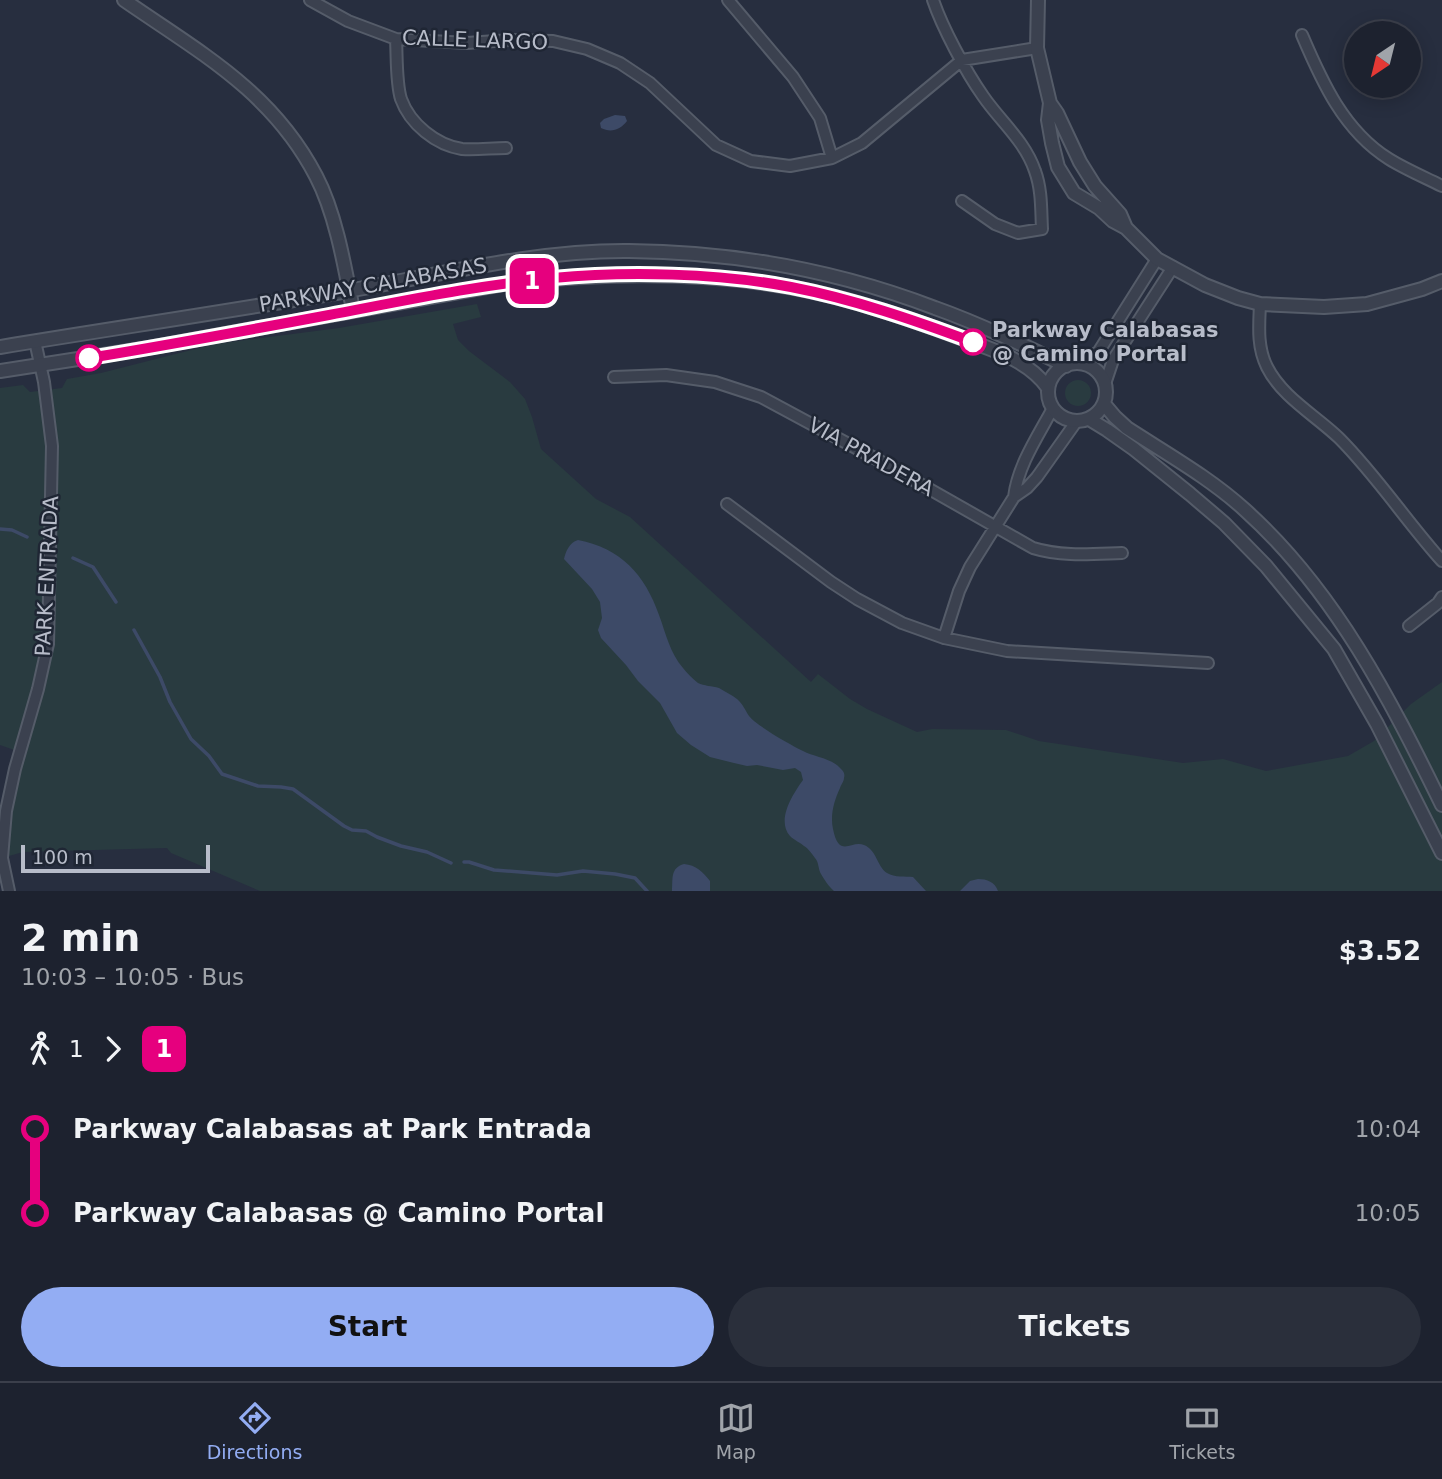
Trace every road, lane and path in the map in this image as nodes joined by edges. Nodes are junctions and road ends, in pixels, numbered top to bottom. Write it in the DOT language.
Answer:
graph roads {
  1 [pos="124,0"];
  2 [pos="310,0"];
  3 [pos="728,0"];
  4 [pos="933,0"];
  5 [pos="1038,0"];
  6 [pos="1302,36"];
  7 [pos="396,39"];
  8 [pos="1037,48"];
  9 [pos="962,60"];
  10 [pos="1050,103"];
  11 [pos="506,148"];
  12 [pos="832,158"];
  13 [pos="1442,186"];
  14 [pos="962,201"];
  15 [pos="1126,228"];
  16 [pos="1157,259"];
  17 [pos="1173,267"];
  18 [pos="1442,281"];
  19 [pos="349,291"];
  20 [pos="1260,304"];
  21 [pos="353,310"];
  22 [pos="35,341"];
  23 [pos="0,347"];
  24 [pos="1082,364"];
  25 [pos="41,365"];
  26 [pos="1066,366"];
  27 [pos="0,371"];
  28 [pos="614,377"];
  29 [pos="1105,384"];
  30 [pos="1048,388"];
  31 [pos="1104,404"];
  32 [pos="1053,408"];
  33 [pos="1082,420"];
  34 [pos="1031,449"];
  35 [pos="1049,460"];
  36 [pos="1014,497"];
  37 [pos="727,504"];
  38 [pos="995,527"];
  39 [pos="1122,553"];
  40 [pos="1442,561"];
  41 [pos="1442,597"];
  42 [pos="1409,626"];
  43 [pos="944,638"];
  44 [pos="1208,663"];
  45 [pos="1442,805"];
  46 [pos="1442,853"];
  47 [pos="1,858"];
  48 [pos="9,891"];
  1 -- 19 [label="street"];
  2 -- 7 [label="street, CALLE LARGO"];
  3 -- 12 [label="street"];
  4 -- 9 [label="street"];
  5 -- 8 [label="street"];
  6 -- 13 [label="street"];
  7 -- 11 [label="street"];
  7 -- 12 [label="street, CALLE LARGO"];
  8 -- 9 [label="street"];
  8 -- 10 [label="street"];
  9 -- 12 [label="street, CALLE LARGO"];
  9 -- 14 [label="street"];
  10 -- 15 [label="street"];
  10 -- 15 [label="street"];
  15 -- 16 [label="street"];
  16 -- 17 [label="street"];
  16 -- 24 [label="street"];
  17 -- 20 [label="street"];
  17 -- 29 [label="street"];
  18 -- 20 [label="street"];
  19 -- 21 [label="street"];
  19 -- 22 [label="street, PARKWAY CALABASAS"];
  19 -- 26 [label="street, PARKWAY CALABASAS"];
  20 -- 40 [label="street"];
  21 -- 25 [label="street, PARKWAY CALABASAS"];
  21 -- 30 [label="street, PARKWAY CALABASAS"];
  22 -- 23 [label="street, PARKWAY CALABASAS"];
  22 -- 25 [label="street, PARK ENTRADA"];
  24 -- 26 [label="street"];
  24 -- 29 [label="street"];
  25 -- 27 [label="street, PARKWAY CALABASAS"];
  25 -- 47 [label="street, PARK ENTRADA"];
  26 -- 30 [label="street"];
  28 -- 38 [label="street, VIA PRADERA"];
  29 -- 31 [label="street"];
  30 -- 32 [label="street"];
  31 -- 33 [label="street"];
  31 -- 45 [label="street"];
  32 -- 33 [label="street"];
  32 -- 34 [label="street"];
  33 -- 35 [label="street"];
  33 -- 46 [label="street"];
  34 -- 35 [label="street"];
  34 -- 36 [label="street"];
  35 -- 36 [label="street"];
  36 -- 38 [label="street"];
  37 -- 43 [label="street"];
  38 -- 39 [label="street, VIA PRADERA"];
  38 -- 43 [label="street"];
  41 -- 42 [label="street"];
  43 -- 44 [label="street"];
  47 -- 48 [label="street, PARK ENTRADA"];
}
